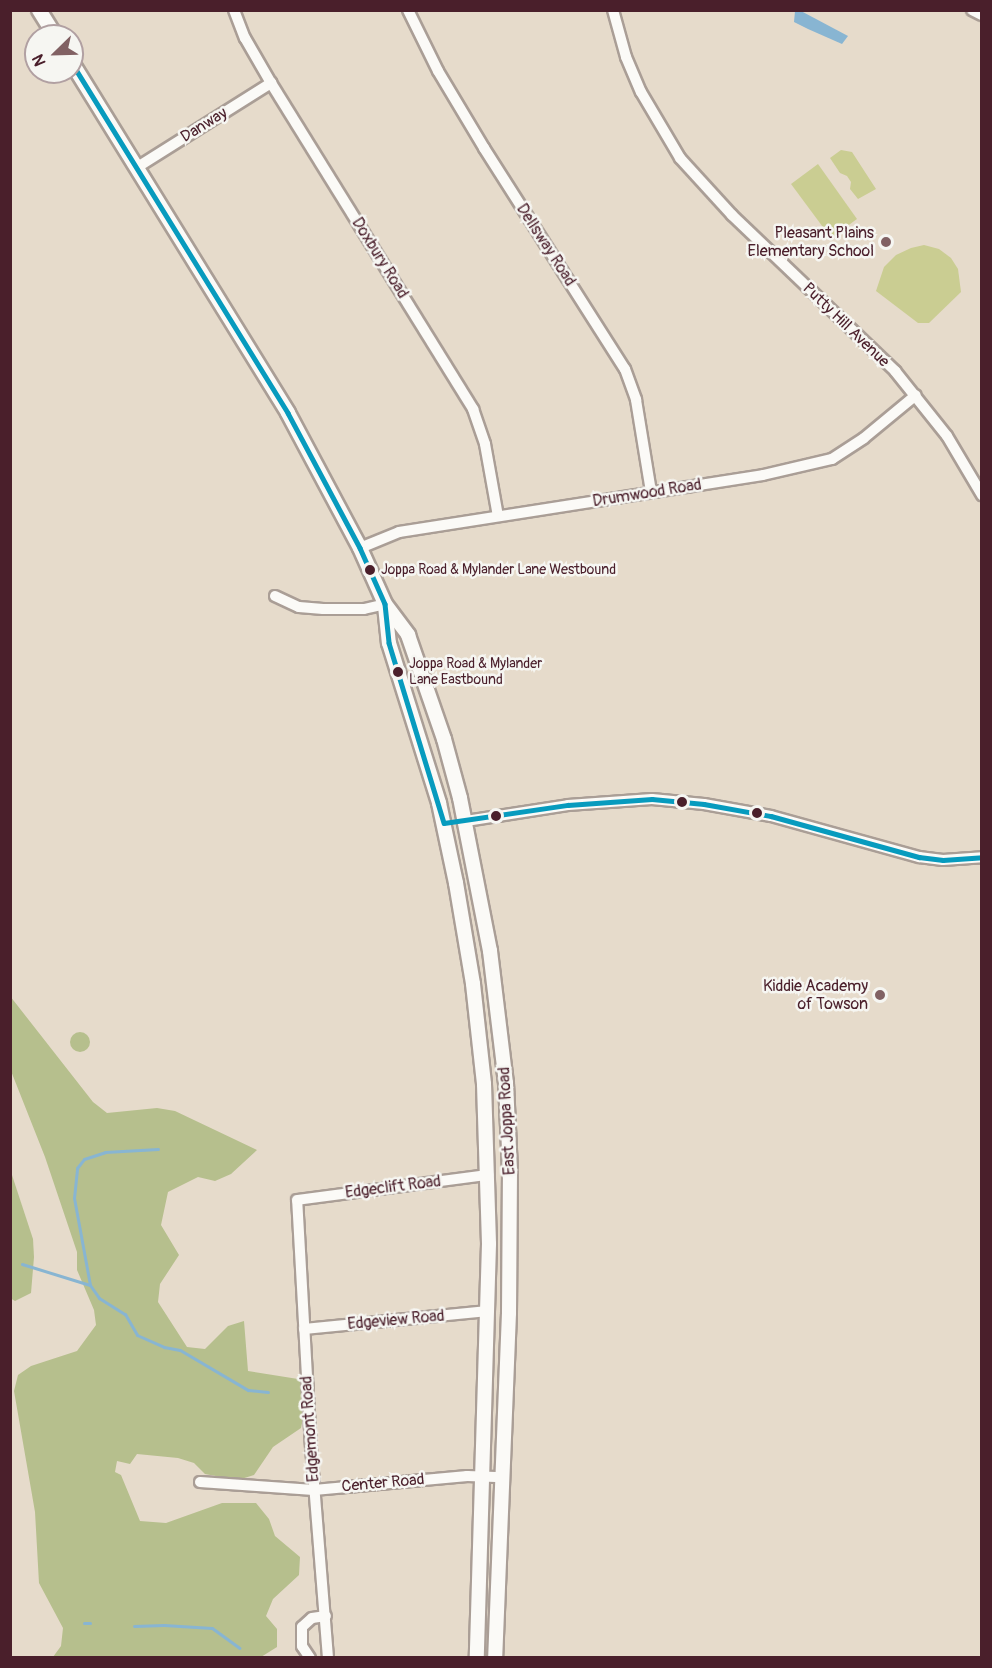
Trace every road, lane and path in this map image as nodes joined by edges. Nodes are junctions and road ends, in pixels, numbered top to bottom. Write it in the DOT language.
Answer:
graph roads {
  1 [pos="39,10"];
  2 [pos="234,10"];
  3 [pos="408,10"];
  4 [pos="613,10"];
  5 [pos="972,10"];
  6 [pos="981,15"];
  7 [pos="48,24"];
  8 [pos="84,83"];
  9 [pos="271,83"];
  10 [pos="136,168"];
  11 [pos="916,395"];
  12 [pos="651,492"];
  13 [pos="981,495"];
  14 [pos="498,516"];
  15 [pos="360,548"];
  16 [pos="274,596"];
  17 [pos="385,604"];
  18 [pos="466,821"];
  19 [pos="444,823"];
  20 [pos="981,857"];
  21 [pos="506,1083"];
  22 [pos="484,1084"];
  23 [pos="488,1174"];
  24 [pos="297,1200"];
  25 [pos="488,1311"];
  26 [pos="304,1329"];
  27 [pos="482,1476"];
  28 [pos="502,1477"];
  29 [pos="200,1482"];
  30 [pos="314,1490"];
  31 [pos="326,1616"];
  32 [pos="310,1658"];
  33 [pos="328,1658"];
  34 [pos="477,1658"];
  35 [pos="495,1658"];
  1 -- 7 [label="main road"];
  2 -- 9 [label="street, Doxbury Road"];
  3 -- 12 [label="street, Dellsway Road"];
  4 -- 11 [label="street, Putty Hill Avenue"];
  5 -- 6 [label="street"];
  8 -- 10 [label="main road, East Joppa Road"];
  9 -- 10 [label="street, Danway"];
  9 -- 14 [label="street, Doxbury Road"];
  10 -- 15 [label="main road, East Joppa Road"];
  11 -- 12 [label="street, Drumwood Road"];
  11 -- 13 [label="street, Putty Hill Avenue"];
  12 -- 14 [label="street, Drumwood Road"];
  14 -- 15 [label="street, Drumwood Road"];
  15 -- 17 [label="main road, East Joppa Road"];
  16 -- 17 [label="street"];
  17 -- 18 [label="main road, East Joppa Road"];
  17 -- 19 [label="main road, East Joppa Road"];
  18 -- 19 [label="main road"];
  18 -- 20 [label="street"];
  18 -- 21 [label="main road, East Joppa Road"];
  19 -- 22 [label="main road, East Joppa Road"];
  21 -- 22 [label="main road"];
  21 -- 28 [label="main road, East Joppa Road"];
  22 -- 23 [label="main road, East Joppa Road"];
  23 -- 24 [label="street, Edgeclift Road"];
  23 -- 25 [label="main road, East Joppa Road"];
  24 -- 26 [label="street, Edgemont Road"];
  25 -- 26 [label="street, Edgeview Road"];
  25 -- 27 [label="main road, East Joppa Road"];
  26 -- 30 [label="street, Edgemont Road"];
  27 -- 28 [label="street, Center Road"];
  27 -- 30 [label="street, Center Road"];
  27 -- 34 [label="main road, East Joppa Road"];
  28 -- 35 [label="main road, East Joppa Road"];
  29 -- 30 [label="street, Center Road"];
  30 -- 31 [label="street, Edgemont Road"];
  31 -- 32 [label="street"];
  31 -- 33 [label="street, Edgemont Road"];
}
